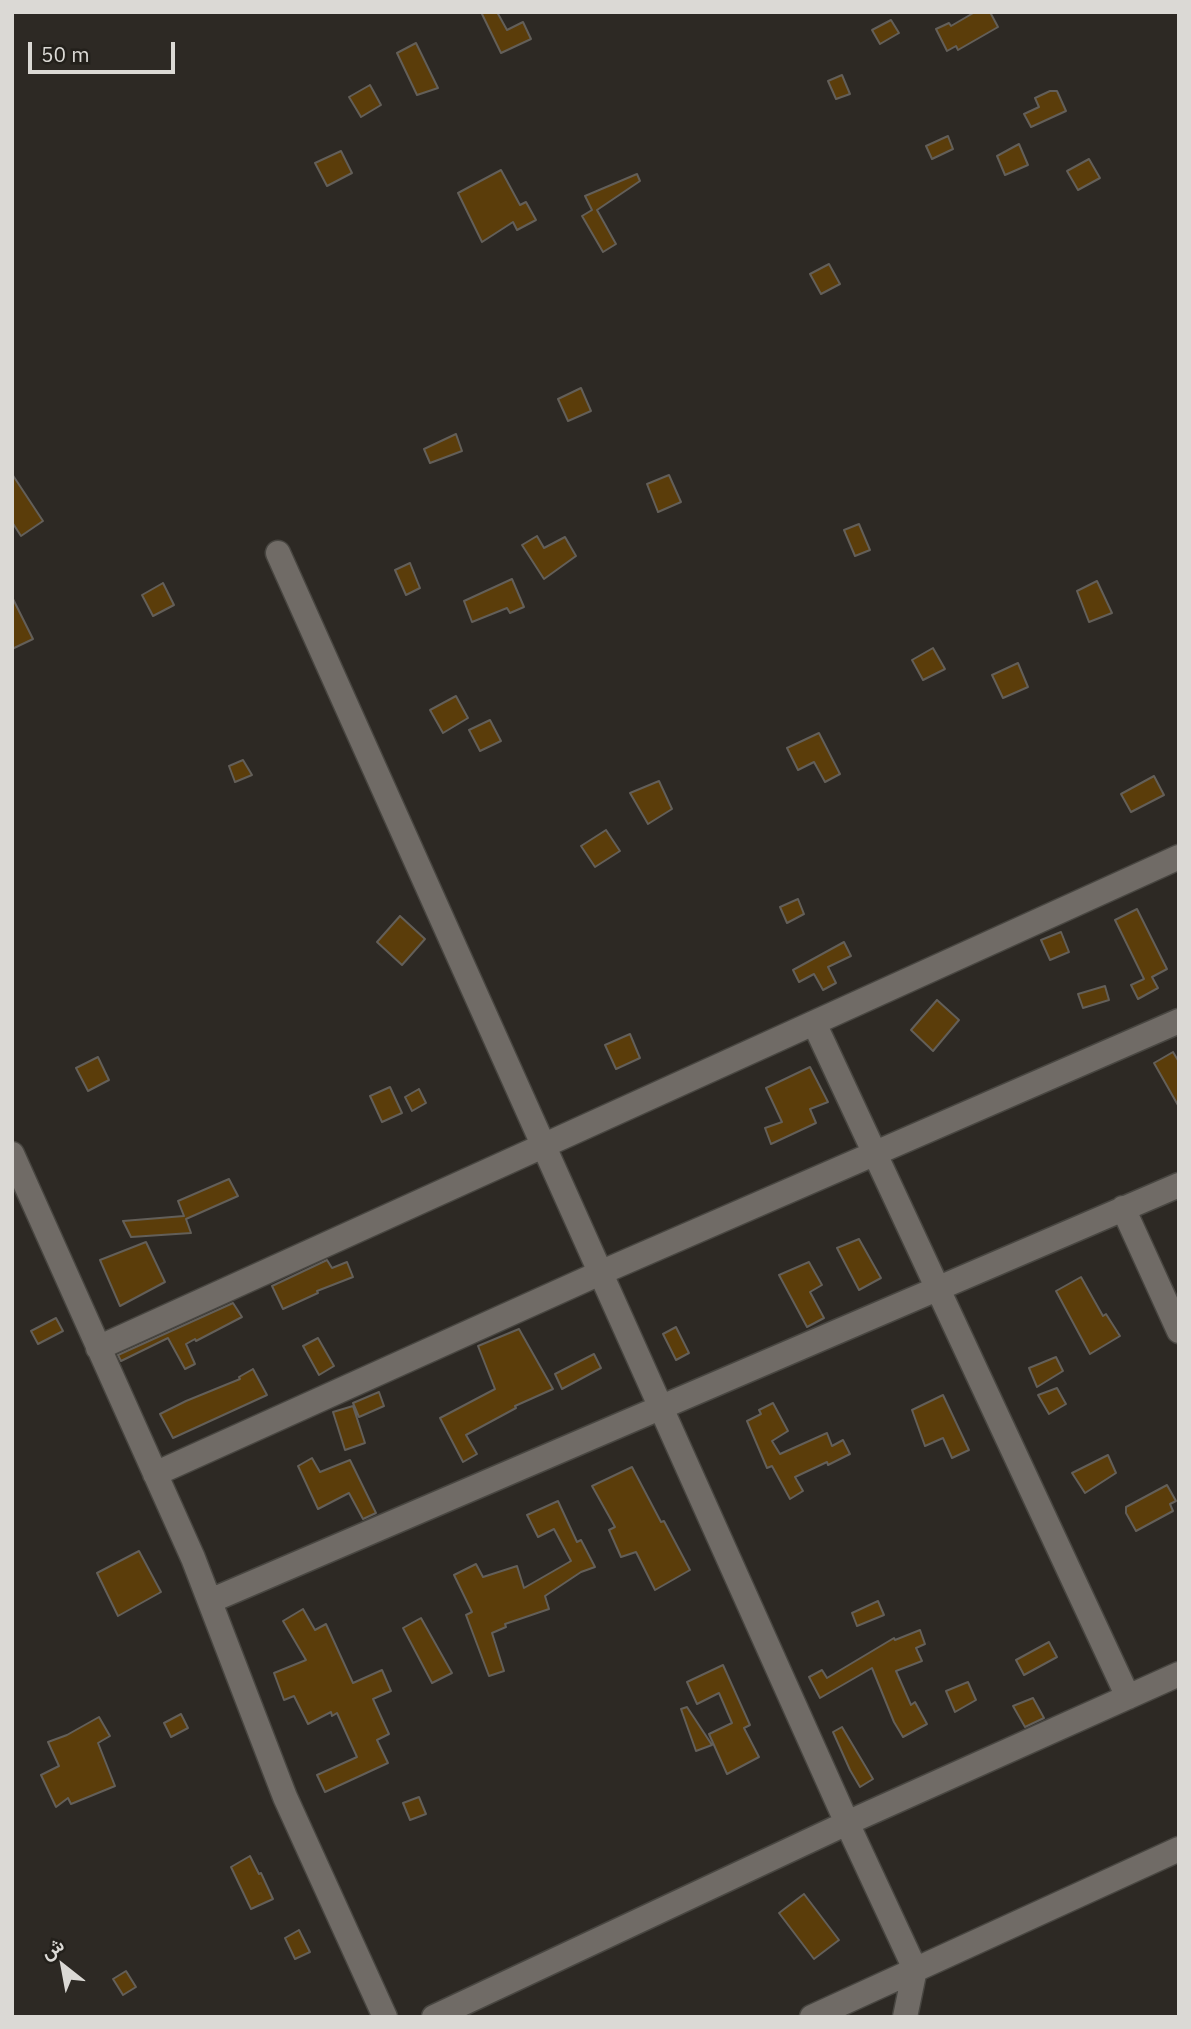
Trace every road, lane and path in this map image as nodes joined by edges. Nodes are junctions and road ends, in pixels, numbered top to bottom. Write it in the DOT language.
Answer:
graph roads {
  1 [pos="278,553"];
  2 [pos="1179,857"];
  3 [pos="1179,1021"];
  4 [pos="814,1023"];
  5 [pos="543,1146"];
  6 [pos="874,1152"];
  7 [pos="12,1154"];
  8 [pos="1179,1185"];
  9 [pos="1122,1208"];
  10 [pos="600,1273"];
  11 [pos="937,1288"];
  12 [pos="1179,1331"];
  13 [pos="98,1348"];
  14 [pos="660,1407"];
  15 [pos="155,1474"];
  16 [pos="210,1601"];
  17 [pos="1179,1674"];
  18 [pos="1128,1697"];
  19 [pos="847,1823"];
  20 [pos="1179,1849"];
  21 [pos="915,1969"];
  22 [pos="385,2017"];
  23 [pos="434,2017"];
  24 [pos="812,2017"];
  25 [pos="905,2017"];
  1 -- 5 [label="street"];
  2 -- 4 [label="street"];
  3 -- 6 [label="street"];
  4 -- 5 [label="street"];
  4 -- 6 [label="street"];
  5 -- 10 [label="street"];
  5 -- 13 [label="street"];
  6 -- 10 [label="street"];
  6 -- 11 [label="street"];
  7 -- 13 [label="street"];
  8 -- 9 [label="street"];
  9 -- 11 [label="street"];
  9 -- 12 [label="street"];
  10 -- 14 [label="street"];
  10 -- 15 [label="street"];
  11 -- 14 [label="street"];
  11 -- 18 [label="street"];
  13 -- 15 [label="street"];
  14 -- 16 [label="street"];
  14 -- 19 [label="street"];
  15 -- 16 [label="street"];
  16 -- 22 [label="street"];
  17 -- 18 [label="street"];
  18 -- 19 [label="street"];
  19 -- 21 [label="street"];
  19 -- 23 [label="street"];
  20 -- 21 [label="street"];
  21 -- 24 [label="street"];
  21 -- 25 [label="street"];
}
